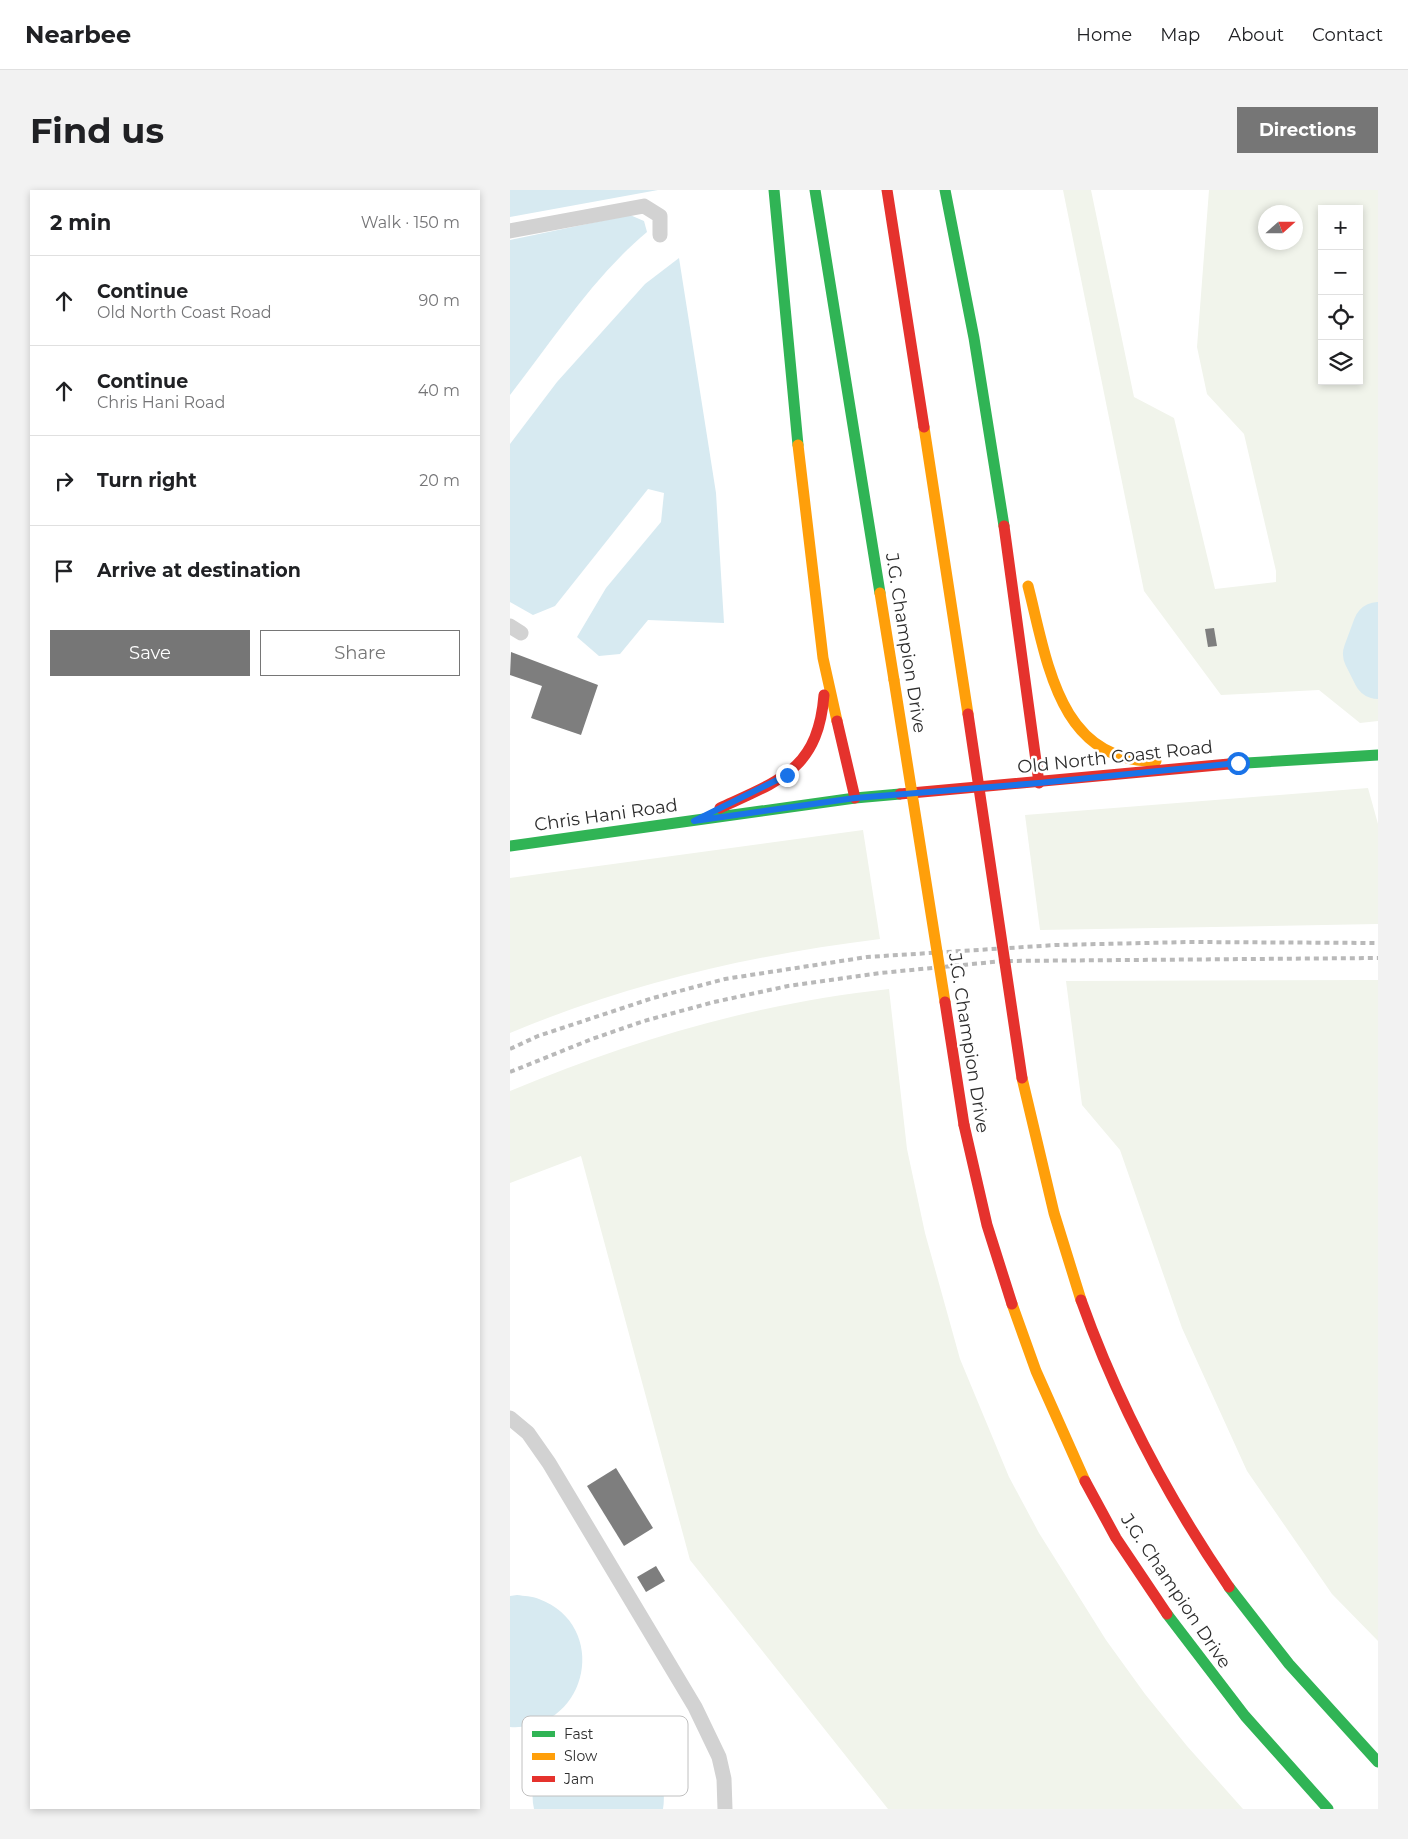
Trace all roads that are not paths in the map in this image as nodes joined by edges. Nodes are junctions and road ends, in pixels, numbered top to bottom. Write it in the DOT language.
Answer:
graph roads {
  1 [pos="774,190"];
  2 [pos="815,190"];
  3 [pos="887,190"];
  4 [pos="945,190"];
  5 [pos="510,231"];
  6 [pos="660,235"];
  7 [pos="1003,519"];
  8 [pos="823,658"];
  9 [pos="1378,755"];
  10 [pos="1238,763"];
  11 [pos="1039,783"];
  12 [pos="855,798"];
  13 [pos="694,821"];
  14 [pos="510,846"];
  15 [pos="510,1418"];
  16 [pos="1378,1762"];
  17 [pos="725,1809"];
  18 [pos="1328,1809"];
  1 -- 8 [label="street"];
  2 -- 18 [label="street, J.G. Champion Drive, bridge"];
  3 -- 16 [label="street, bridge"];
  4 -- 7 [label="street"];
  5 -- 6 [label="lane"];
  7 -- 10 [label="street"];
  7 -- 11 [label="street"];
  8 -- 12 [label="street"];
  8 -- 13 [label="street"];
  9 -- 10 [label="street, Old North Coast Road"];
  10 -- 11 [label="street, Old North Coast Road"];
  11 -- 12 [label="street, Old North Coast Road"];
  12 -- 13 [label="street, Chris Hani Road"];
  13 -- 14 [label="street, Chris Hani Road"];
  15 -- 17 [label="lane"];
}
